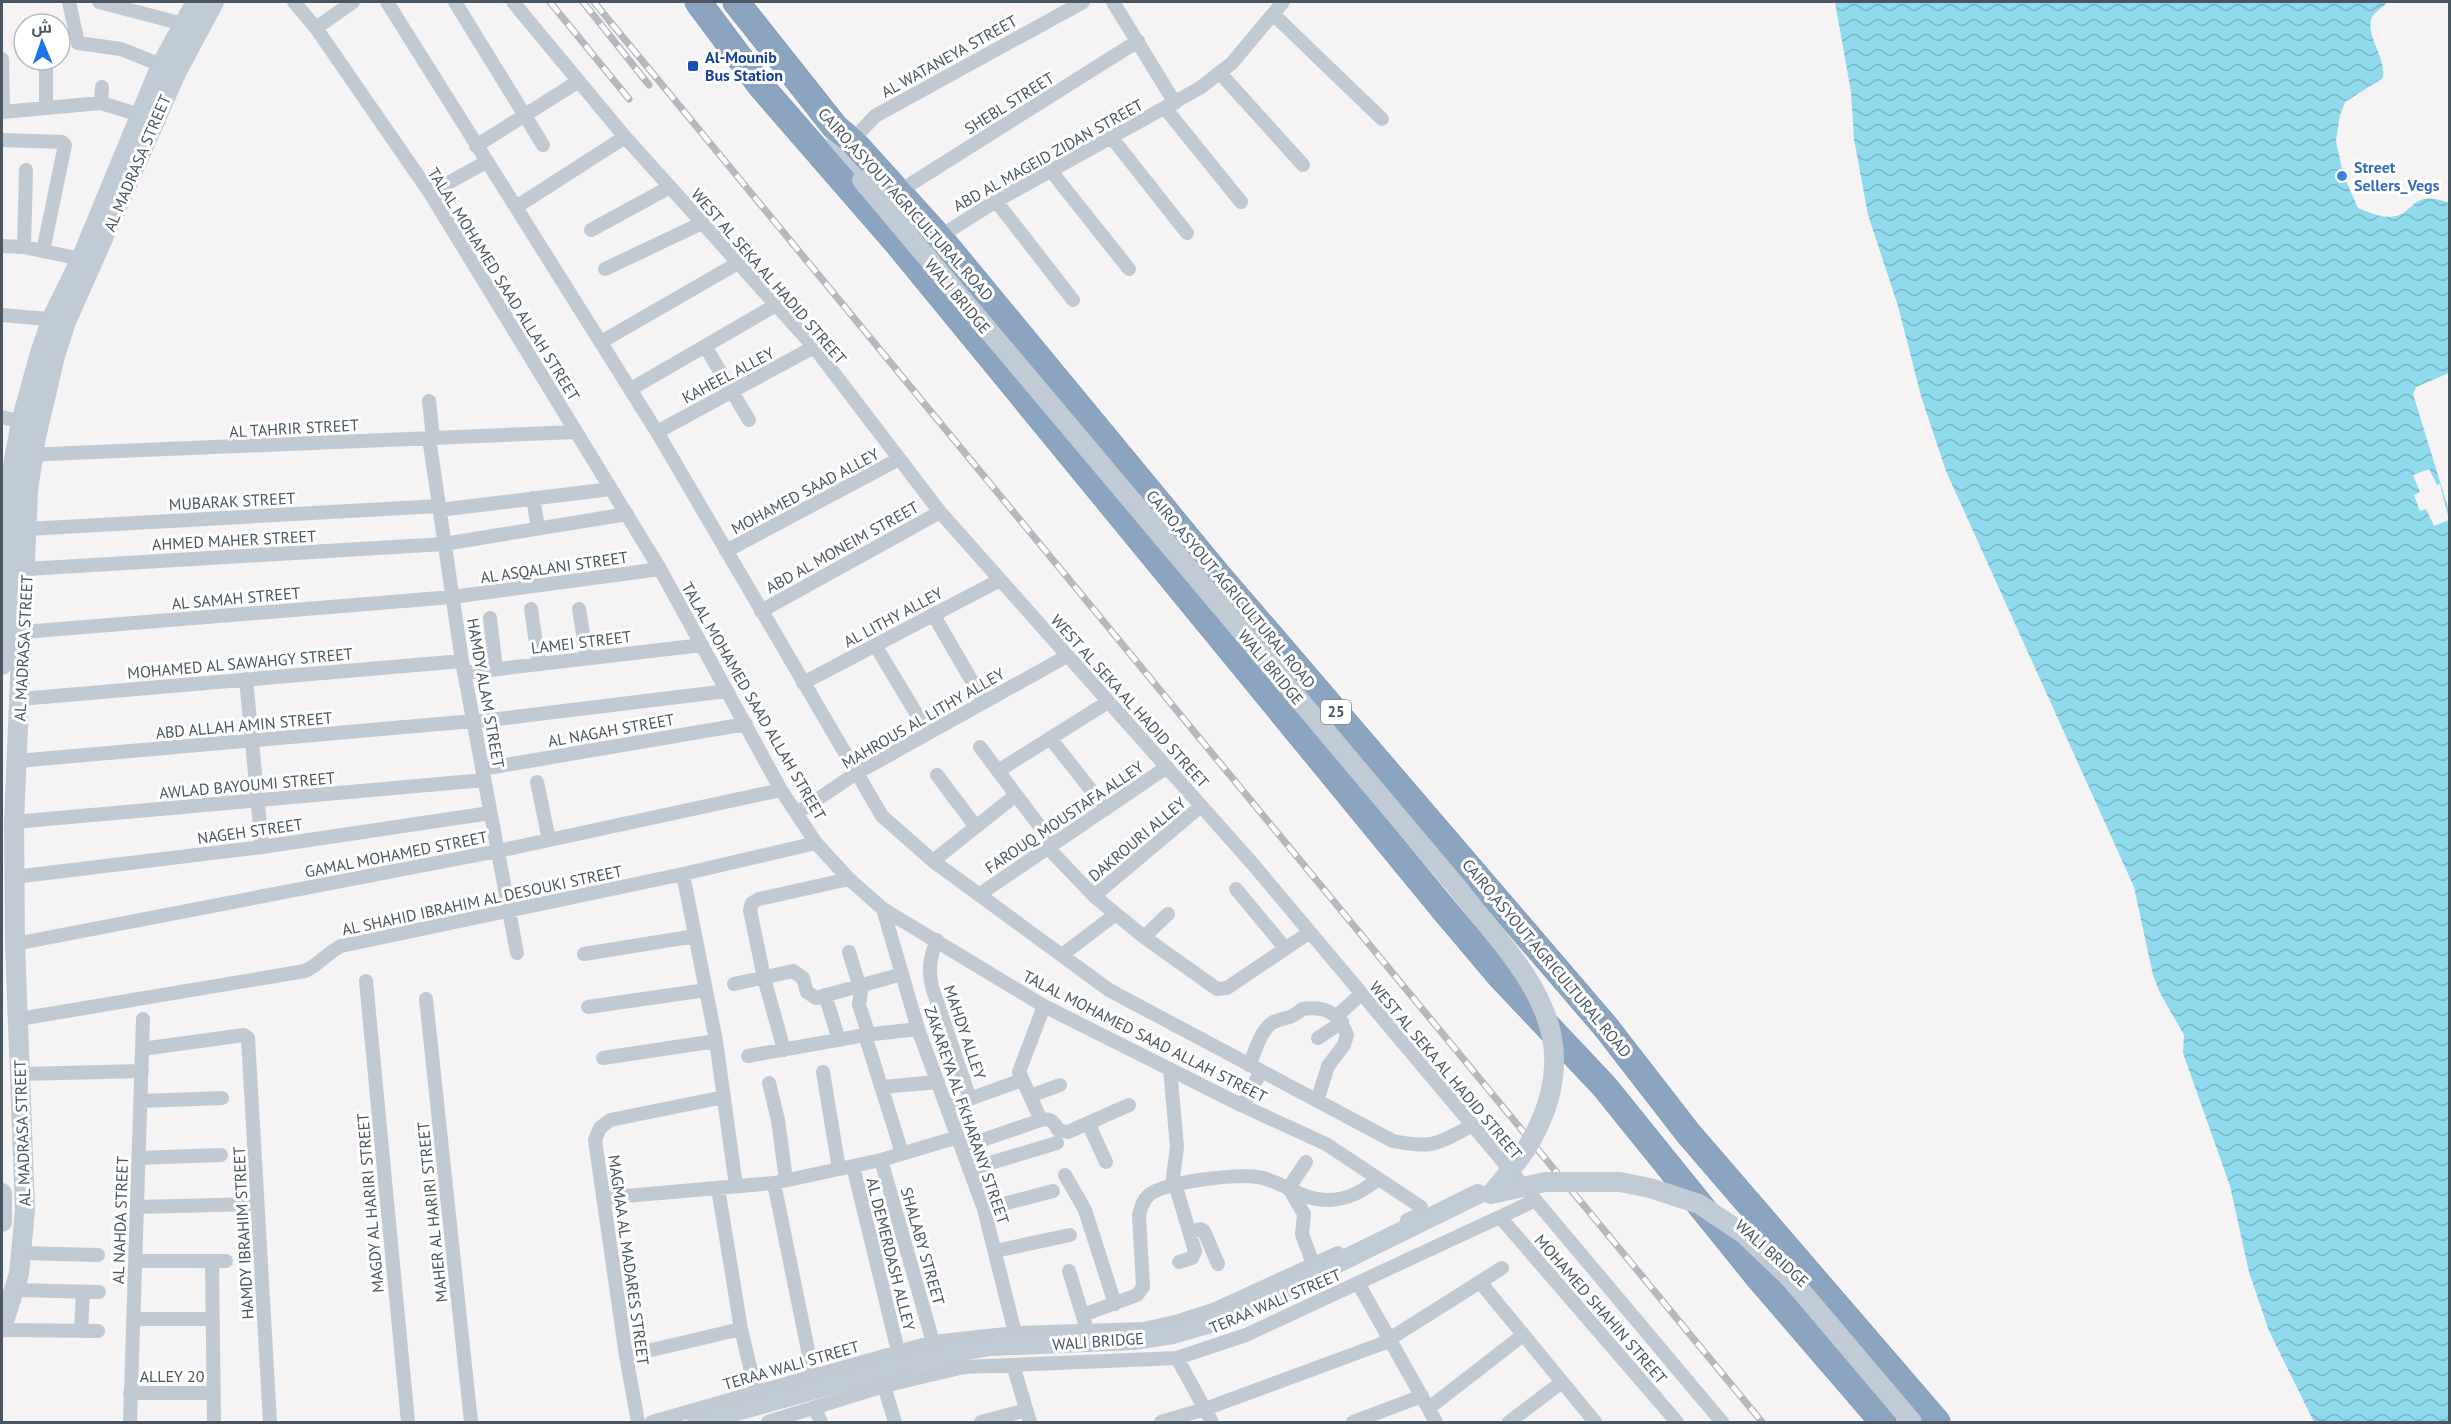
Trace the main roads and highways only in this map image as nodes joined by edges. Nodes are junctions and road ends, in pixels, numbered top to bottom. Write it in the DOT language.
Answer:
graph roads {
  1 [pos="196,2"];
  2 [pos="214,2"];
  3 [pos="698,2"];
  4 [pos="736,2"];
  5 [pos="843,140"];
  6 [pos="59,320"];
  7 [pos="23,455"];
  8 [pos="1082,467"];
  9 [pos="5,487"];
  10 [pos="4,570"];
  11 [pos="2,647"];
  12 [pos="2,665"];
  13 [pos="1632,1058"];
  14 [pos="1604,1086"];
  15 [pos="1688,1133"];
  16 [pos="1657,1151"];
  17 [pos="2,1193"];
  18 [pos="1484,1194"];
  19 [pos="2,1209"];
  20 [pos="25,1210"];
  21 [pos="2,1222"];
  22 [pos="2,1329"];
  23 [pos="697,1422"];
  24 [pos="717,1422"];
  25 [pos="1883,1422"];
  26 [pos="1912,1422"];
  27 [pos="1926,1422"];
  28 [pos="1937,1422"];
  1 -- 6 [label="main road, AL MADRASA STREET"];
  2 -- 6 [label="main road, AL MADRASA STREET"];
  3 -- 8 [label="highway, CAIRO,ASYOUT AGRICULTURAL ROAD / 25"];
  4 -- 5 [label="highway, CAIRO,ASYOUT AGRICULTURAL ROAD / 25"];
  5 -- 13 [label="highway, CAIRO,ASYOUT AGRICULTURAL ROAD / 25"];
  5 -- 18 [label="main road, WALI BRIDGE, bridge"];
  6 -- 7 [label="main road, AL MADRASA STREET"];
  6 -- 7 [label="main road, AL MADRASA STREET"];
  7 -- 9 [label="main road, AL MADRASA STREET"];
  7 -- 20 [label="main road, AL MADRASA STREET"];
  8 -- 14 [label="highway, CAIRO,ASYOUT AGRICULTURAL ROAD / 25"];
  8 -- 18 [label="main road, WALI BRIDGE"];
  9 -- 10 [label="main road, AL MADRASA STREET"];
  10 -- 11 [label="main road, AL MADRASA STREET"];
  11 -- 12 [label="main road, AL MADRASA STREET"];
  13 -- 14 [label="highway"];
  13 -- 15 [label="highway, CAIRO,ASYOUT AGRICULTURAL ROAD / 25"];
  14 -- 16 [label="highway, CAIRO,ASYOUT AGRICULTURAL ROAD / 25"];
  15 -- 16 [label="highway"];
  15 -- 28 [label="highway, CAIRO,ASYOUT AGRICULTURAL ROAD / 25"];
  16 -- 25 [label="highway, CAIRO,ASYOUT AGRICULTURAL ROAD / 25"];
  17 -- 19 [label="main road, AL MADRASA STREET"];
  18 -- 23 [label="main road, WALI BRIDGE"];
  18 -- 24 [label="main road, WALI BRIDGE"];
  18 -- 26 [label="main road, WALI BRIDGE, bridge"];
  18 -- 27 [label="main road, WALI BRIDGE, bridge"];
  19 -- 20 [label="main road"];
  19 -- 21 [label="main road, AL MADRASA STREET"];
  20 -- 22 [label="main road, AL MADRASA STREET"];
}
